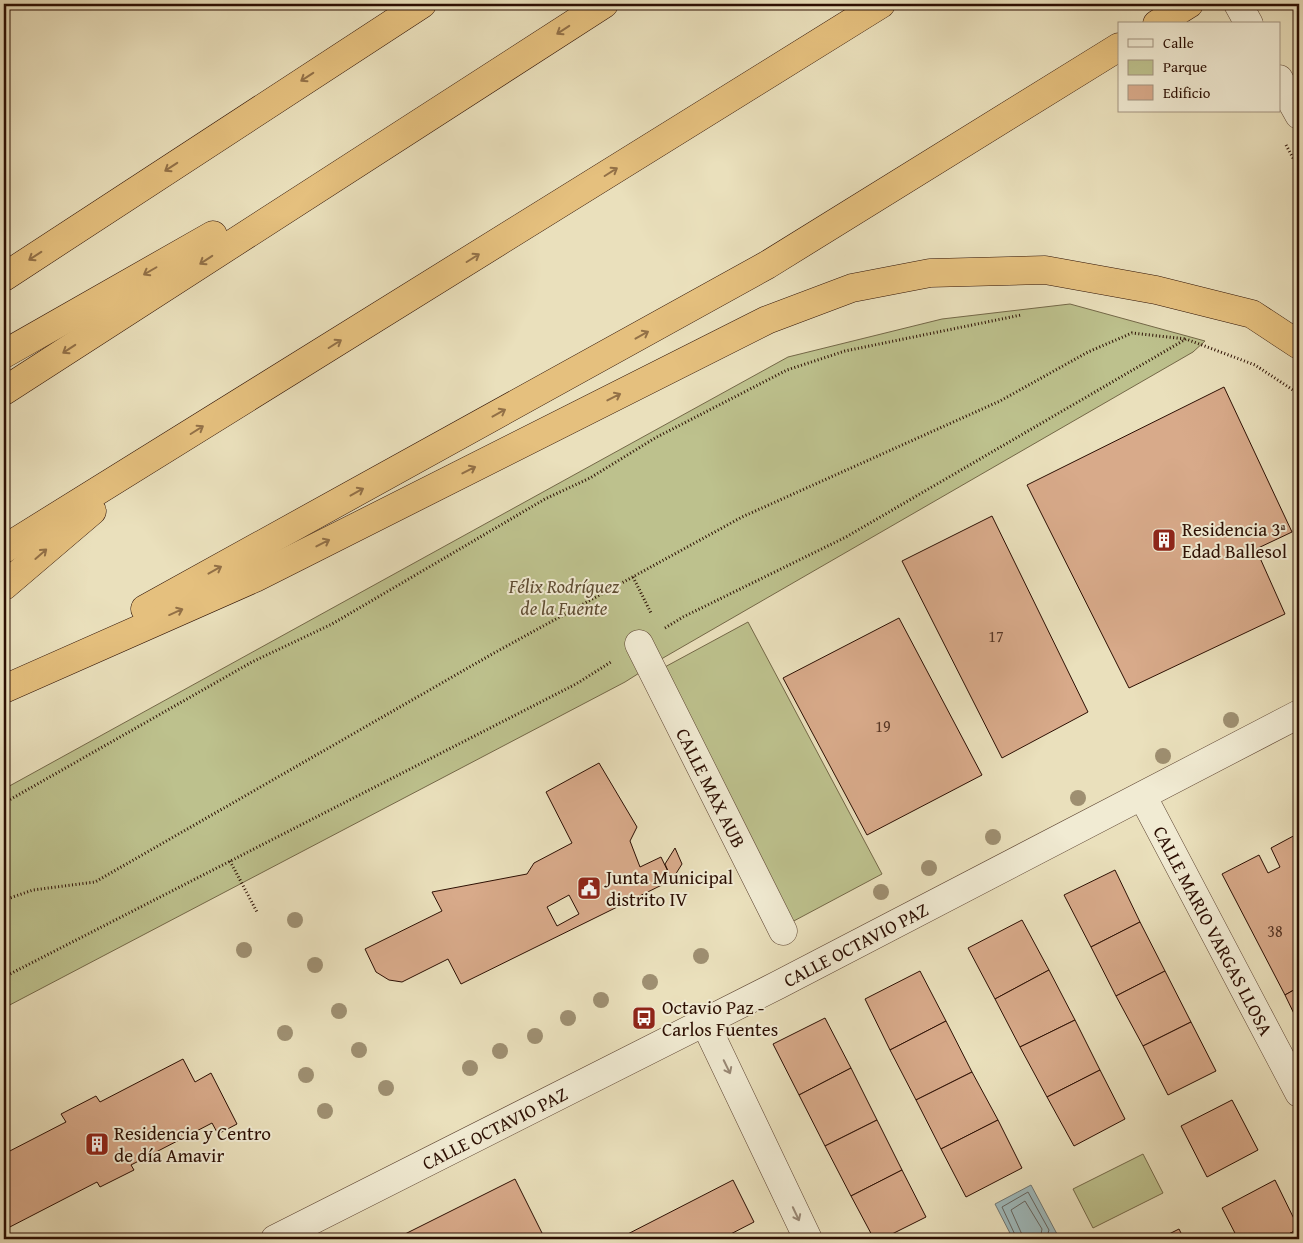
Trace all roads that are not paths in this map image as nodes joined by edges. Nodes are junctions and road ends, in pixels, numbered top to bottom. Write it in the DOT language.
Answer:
graph roads {
  1 [pos="406,4"];
  2 [pos="422,4"];
  3 [pos="604,4"];
  4 [pos="881,4"];
  5 [pos="1189,4"];
  6 [pos="1238,4"];
  7 [pos="1160,22"];
  8 [pos="1248,22"];
  9 [pos="1118,48"];
  10 [pos="337,58"];
  11 [pos="1280,81"];
  12 [pos="467,91"];
  13 [pos="1299,114"];
  14 [pos="4,277"];
  15 [pos="1299,345"];
  16 [pos="4,354"];
  17 [pos="4,391"];
  18 [pos="156,456"];
  19 [pos="4,549"];
  20 [pos="4,586"];
  21 [pos="639,644"];
  22 [pos="4,688"];
  23 [pos="1299,714"];
  24 [pos="1143,796"];
  25 [pos="784,931"];
  26 [pos="706,1023"];
  27 [pos="1299,1092"];
  28 [pos="276,1239"];
  29 [pos="808,1239"];
  1 -- 10 [label="highway"];
  2 -- 10 [label="highway"];
  3 -- 12 [label="highway, one-way"];
  18 -- 4 [label="highway, one-way"];
  5 -- 7 [label="highway"];
  6 -- 8 [label="street"];
  22 -- 9 [label="highway, one-way"];
  10 -- 14 [label="highway, one-way"];
  11 -- 13 [label="street"];
  12 -- 16 [label="highway, one-way"];
  12 -- 17 [label="highway, one-way"];
  22 -- 15 [label="highway, one-way"];
  18 -- 19 [label="highway"];
  20 -- 18 [label="highway, one-way"];
  21 -- 25 [label="street, CALLE MAX AUB"];
  23 -- 24 [label="street, CALLE OCTAVIO PAZ"];
  24 -- 26 [label="street, CALLE OCTAVIO PAZ"];
  24 -- 27 [label="street, CALLE MARIO VARGAS LLOSA"];
  26 -- 28 [label="street, CALLE OCTAVIO PAZ"];
  26 -- 29 [label="street, one-way"];
}
